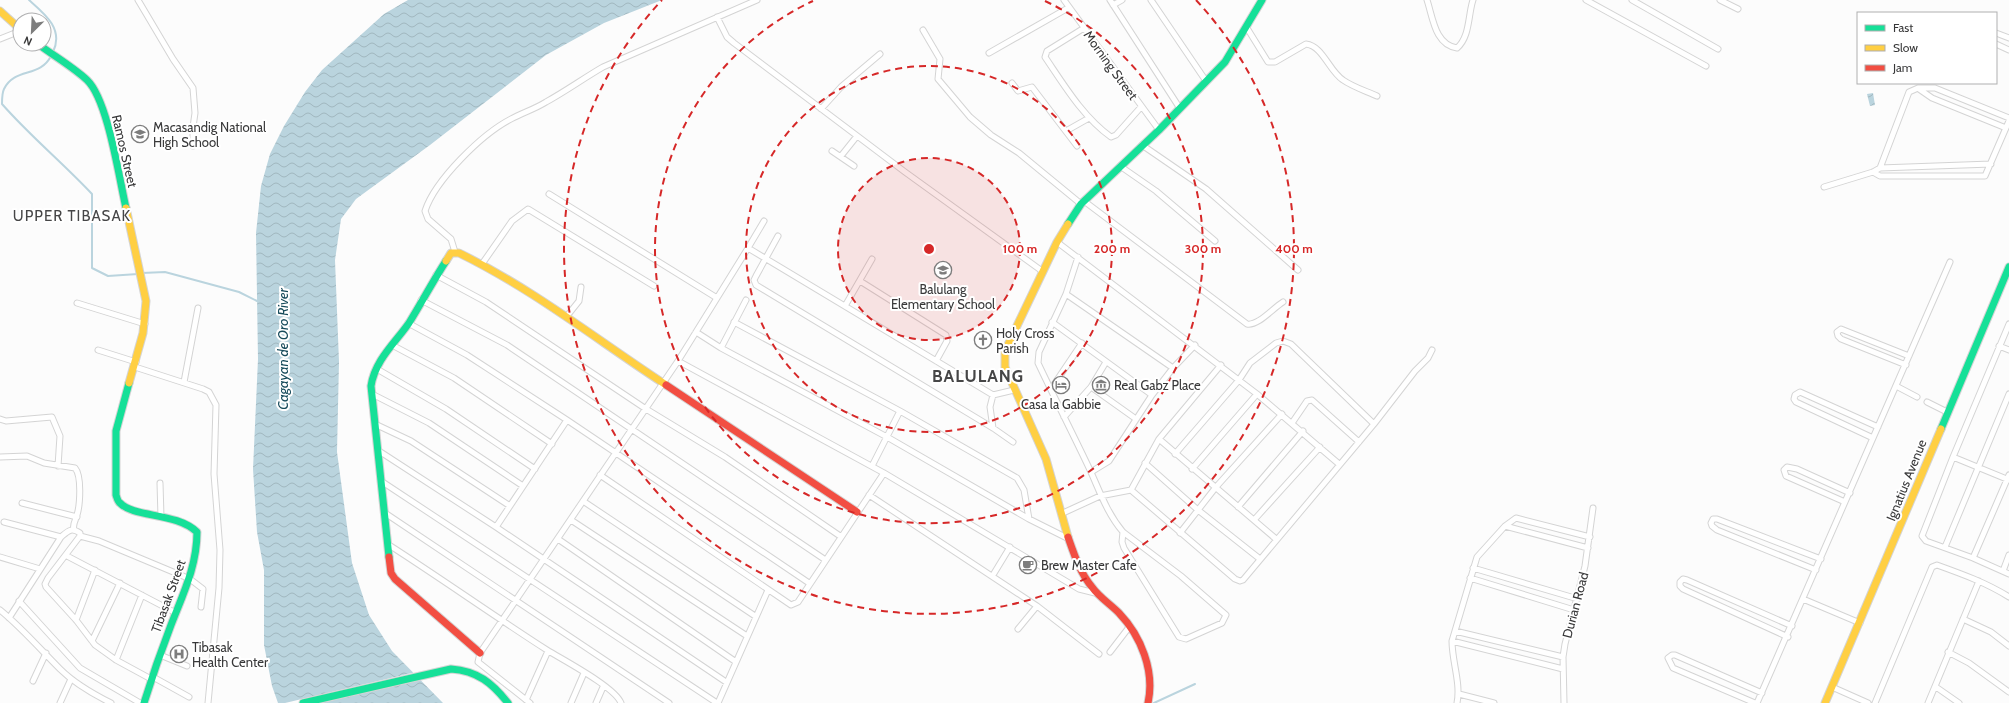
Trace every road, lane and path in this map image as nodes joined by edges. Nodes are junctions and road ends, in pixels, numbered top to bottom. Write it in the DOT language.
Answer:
graph roads {
  1 [pos="138,0"];
  2 [pos="758,0"];
  3 [pos="1064,0"];
  4 [pos="1110,0"];
  5 [pos="1122,0"];
  6 [pos="1151,0"];
  7 [pos="1262,0"];
  8 [pos="1427,0"];
  9 [pos="1473,0"];
  10 [pos="1586,0"];
  11 [pos="1632,0"];
  12 [pos="1720,0"];
  13 [pos="1594,2"];
  14 [pos="1113,5"];
  15 [pos="1068,8"];
  16 [pos="1738,10"];
  17 [pos="0,11"];
  18 [pos="718,17"];
  19 [pos="12,22"];
  20 [pos="1084,28"];
  21 [pos="1247,28"];
  22 [pos="923,30"];
  23 [pos="1997,33"];
  24 [pos="12,34"];
  25 [pos="2009,38"];
  26 [pos="0,40"];
  27 [pos="1997,44"];
  28 [pos="1718,49"];
  29 [pos="2009,50"];
  30 [pos="48,52"];
  31 [pos="989,52"];
  32 [pos="880,54"];
  33 [pos="1706,66"];
  34 [pos="1206,81"];
  35 [pos="1012,83"];
  36 [pos="1918,88"];
  37 [pos="1377,96"];
  38 [pos="1141,107"];
  39 [pos="1179,107"];
  40 [pos="821,109"];
  41 [pos="1089,118"];
  42 [pos="2009,119"];
  43 [pos="2006,128"];
  44 [pos="1159,130"];
  45 [pos="1066,131"];
  46 [pos="857,136"];
  47 [pos="1142,145"];
  48 [pos="193,146"];
  49 [pos="1077,146"];
  50 [pos="832,151"];
  51 [pos="841,156"];
  52 [pos="1991,164"];
  53 [pos="854,166"];
  54 [pos="1120,166"];
  55 [pos="1880,168"];
  56 [pos="1873,172"];
  57 [pos="1824,187"];
  58 [pos="549,194"];
  59 [pos="1082,203"];
  60 [pos="764,221"];
  61 [pos="778,236"];
  62 [pos="1215,241"];
  63 [pos="1057,242"];
  64 [pos="748,248"];
  65 [pos="455,252"];
  66 [pos="1078,257"];
  67 [pos="766,258"];
  68 [pos="872,259"];
  69 [pos="1950,262"];
  70 [pos="482,264"];
  71 [pos="2009,267"];
  72 [pos="1298,270"];
  73 [pos="1042,271"];
  74 [pos="436,275"];
  75 [pos="860,281"];
  76 [pos="654,286"];
  77 [pos="581,287"];
  78 [pos="144,290"];
  79 [pos="1066,294"];
  80 [pos="717,298"];
  81 [pos="421,300"];
  82 [pos="746,300"];
  83 [pos="77,302"];
  84 [pos="1283,302"];
  85 [pos="845,306"];
  86 [pos="198,308"];
  87 [pos="567,316"];
  88 [pos="734,322"];
  89 [pos="1052,322"];
  90 [pos="408,323"];
  91 [pos="145,324"];
  92 [pos="2009,324"];
  93 [pos="696,332"];
  94 [pos="1082,344"];
  95 [pos="392,345"];
  96 [pos="1194,345"];
  97 [pos="1999,346"];
  98 [pos="721,348"];
  99 [pos="98,350"];
  100 [pos="1432,350"];
  101 [pos="2009,350"];
  102 [pos="1909,356"];
  103 [pos="678,361"];
  104 [pos="936,362"];
  105 [pos="1106,362"];
  106 [pos="135,365"];
  107 [pos="1221,365"];
  108 [pos="1906,365"];
  109 [pos="1173,368"];
  110 [pos="377,369"];
  111 [pos="1239,380"];
  112 [pos="184,382"];
  113 [pos="662,382"];
  114 [pos="1896,386"];
  115 [pos="1091,387"];
  116 [pos="1051,389"];
  117 [pos="1014,390"];
  118 [pos="372,394"];
  119 [pos="1257,394"];
  120 [pos="2009,394"];
  121 [pos="993,395"];
  122 [pos="1152,395"];
  123 [pos="1917,397"];
  124 [pos="1927,402"];
  125 [pos="646,409"];
  126 [pos="900,411"];
  127 [pos="1947,412"];
  128 [pos="1282,414"];
  129 [pos="1064,417"];
  130 [pos="0,419"];
  131 [pos="1136,419"];
  132 [pos="567,420"];
  133 [pos="1292,423"];
  134 [pos="1374,424"];
  135 [pos="377,425"];
  136 [pos="1878,427"];
  137 [pos="994,428"];
  138 [pos="632,429"];
  139 [pos="1303,432"];
  140 [pos="887,437"];
  141 [pos="1874,438"];
  142 [pos="1159,439"];
  143 [pos="1012,442"];
  144 [pos="1359,442"];
  145 [pos="552,444"];
  146 [pos="1320,447"];
  147 [pos="379,452"];
  148 [pos="616,453"];
  149 [pos="1175,454"];
  150 [pos="0,457"];
  151 [pos="1953,458"];
  152 [pos="1145,463"];
  153 [pos="1339,464"];
  154 [pos="58,466"];
  155 [pos="872,466"];
  156 [pos="1978,467"];
  157 [pos="535,469"];
  158 [pos="1192,469"];
  159 [pos="1091,472"];
  160 [pos="884,473"];
  161 [pos="600,475"];
  162 [pos="2008,478"];
  163 [pos="381,481"];
  164 [pos="160,483"];
  165 [pos="524,486"];
  166 [pos="1216,487"];
  167 [pos="1131,490"];
  168 [pos="1850,493"];
  169 [pos="869,495"];
  170 [pos="1100,496"];
  171 [pos="583,501"];
  172 [pos="1845,502"];
  173 [pos="22,504"];
  174 [pos="510,506"];
  175 [pos="1238,507"];
  176 [pos="1593,508"];
  177 [pos="1198,510"];
  178 [pos="857,512"];
  179 [pos="385,513"];
  180 [pos="1063,513"];
  181 [pos="161,516"];
  182 [pos="77,517"];
  183 [pos="1030,519"];
  184 [pos="571,520"];
  185 [pos="1254,520"];
  186 [pos="4,522"];
  187 [pos="1505,526"];
  188 [pos="496,527"];
  189 [pos="74,530"];
  190 [pos="1123,532"];
  191 [pos="1180,533"];
  192 [pos="80,536"];
  193 [pos="840,536"];
  194 [pos="61,537"];
  195 [pos="1590,537"];
  196 [pos="558,539"];
  197 [pos="1069,539"];
  198 [pos="1276,540"];
  199 [pos="389,545"];
  200 [pos="1010,547"];
  201 [pos="1945,547"];
  202 [pos="1588,548"];
  203 [pos="2009,555"];
  204 [pos="67,556"];
  205 [pos="0,558"];
  206 [pos="1973,558"];
  207 [pos="824,559"];
  208 [pos="1260,559"];
  209 [pos="1820,559"];
  210 [pos="544,560"];
  211 [pos="1473,568"];
  212 [pos="40,569"];
  213 [pos="95,570"];
  214 [pos="1816,570"];
  215 [pos="2003,571"];
  216 [pos="2009,574"];
  217 [pos="993,575"];
  218 [pos="1470,578"];
  219 [pos="190,579"];
  220 [pos="531,580"];
  221 [pos="1979,581"];
  222 [pos="120,583"];
  223 [pos="809,584"];
  224 [pos="768,590"];
  225 [pos="1095,593"];
  226 [pos="142,595"];
  227 [pos="2009,597"];
  228 [pos="1578,599"];
  229 [pos="1803,599"];
  230 [pos="19,601"];
  231 [pos="516,601"];
  232 [pos="1037,606"];
  233 [pos="201,607"];
  234 [pos="0,610"];
  235 [pos="1574,610"];
  236 [pos="176,613"];
  237 [pos="755,616"];
  238 [pos="9,618"];
  239 [pos="1963,619"];
  240 [pos="76,620"];
  241 [pos="503,621"];
  242 [pos="1860,623"];
  243 [pos="1130,626"];
  244 [pos="1792,626"];
  245 [pos="1018,628"];
  246 [pos="1455,632"];
  247 [pos="747,636"];
  248 [pos="1788,637"];
  249 [pos="1452,641"];
  250 [pos="92,642"];
  251 [pos="2009,646"];
  252 [pos="548,651"];
  253 [pos="1110,652"];
  254 [pos="1948,652"];
  255 [pos="46,653"];
  256 [pos="480,653"];
  257 [pos="1099,654"];
  258 [pos="160,655"];
  259 [pos="1563,657"];
  260 [pos="116,660"];
  261 [pos="736,662"];
  262 [pos="187,666"];
  263 [pos="1563,669"];
  264 [pos="584,673"];
  265 [pos="152,678"];
  266 [pos="71,679"];
  267 [pos="33,681"];
  268 [pos="726,682"];
  269 [pos="603,687"];
  270 [pos="1832,687"];
  271 [pos="1936,687"];
  272 [pos="2009,692"];
  273 [pos="1762,693"];
  274 [pos="1458,694"];
  275 [pos="189,697"];
  276 [pos="528,701"];
  277 [pos="107,702"];
  278 [pos="60,703"];
  279 [pos="140,703"];
  280 [pos="144,703"];
  281 [pos="208,703"];
  282 [pos="303,703"];
  283 [pos="508,703"];
  284 [pos="571,703"];
  285 [pos="596,703"];
  286 [pos="621,703"];
  287 [pos="669,703"];
  288 [pos="717,703"];
  289 [pos="1148,703"];
  290 [pos="1457,703"];
  291 [pos="1494,703"];
  292 [pos="1564,703"];
  293 [pos="1756,703"];
  294 [pos="1825,703"];
  295 [pos="1868,703"];
  296 [pos="1875,703"];
  297 [pos="1928,703"];
  298 [pos="1959,703"];
  1 -- 48 [label="street"];
  2 -- 18 [label="street"];
  3 -- 15 [label="street, Morning Street"];
  4 -- 14 [label="street"];
  5 -- 14 [label="street"];
  6 -- 34 [label="street"];
  7 -- 21 [label="street"];
  8 -- 9 [label="street"];
  10 -- 13 [label="street"];
  11 -- 28 [label="street"];
  12 -- 16 [label="street"];
  13 -- 33 [label="street"];
  14 -- 39 [label="street"];
  15 -- 20 [label="street, Morning Street"];
  15 -- 31 [label="street"];
  17 -- 19 [label="street"];
  18 -- 40 [label="street"];
  18 -- 65 [label="street"];
  20 -- 38 [label="street, Morning Street"];
  20 -- 41 [label="street"];
  21 -- 34 [label="street"];
  21 -- 37 [label="street"];
  22 -- 59 [label="street"];
  23 -- 25 [label="street"];
  24 -- 26 [label="street"];
  27 -- 29 [label="street"];
  30 -- 78 [label="street, Ramos Street"];
  32 -- 40 [label="street"];
  34 -- 39 [label="street"];
  35 -- 45 [label="street"];
  36 -- 42 [label="street"];
  36 -- 43 [label="street"];
  36 -- 55 [label="street"];
  38 -- 41 [label="street"];
  38 -- 44 [label="street, Morning Street"];
  39 -- 44 [label="street"];
  40 -- 46 [label="street"];
  41 -- 45 [label="street"];
  42 -- 43 [label="street"];
  43 -- 52 [label="street"];
  44 -- 47 [label="street"];
  45 -- 49 [label="street"];
  46 -- 51 [label="street"];
  46 -- 73 [label="street"];
  47 -- 54 [label="street"];
  47 -- 72 [label="street"];
  50 -- 51 [label="street"];
  51 -- 53 [label="street"];
  52 -- 55 [label="street"];
  52 -- 56 [label="street"];
  54 -- 59 [label="street"];
  54 -- 62 [label="street"];
  55 -- 56 [label="street"];
  56 -- 57 [label="street"];
  58 -- 80 [label="street"];
  59 -- 63 [label="street"];
  59 -- 84 [label="street"];
  60 -- 64 [label="street"];
  61 -- 67 [label="street"];
  63 -- 66 [label="street"];
  63 -- 73 [label="street"];
  64 -- 67 [label="street"];
  64 -- 80 [label="street"];
  65 -- 70 [label="street"];
  65 -- 74 [label="street"];
  66 -- 79 [label="street"];
  66 -- 96 [label="street"];
  67 -- 85 [label="street"];
  67 -- 137 [label="street"];
  68 -- 75 [label="street"];
  69 -- 102 [label="street"];
  70 -- 76 [label="street"];
  70 -- 87 [label="street"];
  71 -- 127 [label="street, Ignatius Avenue"];
  73 -- 117 [label="street"];
  74 -- 81 [label="street"];
  74 -- 125 [label="street"];
  75 -- 85 [label="street"];
  75 -- 104 [label="street"];
  77 -- 87 [label="street"];
  78 -- 91 [label="street, Tibasak Street"];
  79 -- 89 [label="street"];
  79 -- 109 [label="street"];
  80 -- 93 [label="street"];
  81 -- 90 [label="street"];
  81 -- 138 [label="street"];
  82 -- 88 [label="street"];
  83 -- 91 [label="street"];
  85 -- 104 [label="street"];
  86 -- 112 [label="street"];
  87 -- 113 [label="street"];
  88 -- 98 [label="street"];
  88 -- 126 [label="street"];
  89 -- 94 [label="street"];
  89 -- 116 [label="street"];
  90 -- 95 [label="street"];
  90 -- 132 [label="street"];
  91 -- 106 [label="street, Tibasak Street"];
  92 -- 97 [label="street"];
  93 -- 98 [label="street"];
  93 -- 103 [label="street"];
  94 -- 105 [label="street"];
  94 -- 116 [label="street"];
  95 -- 110 [label="street"];
  95 -- 145 [label="street"];
  96 -- 107 [label="street"];
  96 -- 109 [label="street"];
  97 -- 101 [label="street"];
  97 -- 151 [label="street"];
  98 -- 140 [label="street"];
  99 -- 106 [label="street"];
  100 -- 134 [label="street"];
  102 -- 108 [label="street"];
  102 -- 108 [label="street"];
  103 -- 113 [label="street"];
  103 -- 155 [label="street"];
  104 -- 121 [label="street"];
  105 -- 115 [label="street"];
  105 -- 122 [label="street"];
  106 -- 112 [label="street"];
  106 -- 181 [label="street, Tibasak Street"];
  107 -- 111 [label="street"];
  107 -- 142 [label="street"];
  108 -- 114 [label="street"];
  109 -- 122 [label="street"];
  110 -- 118 [label="street"];
  110 -- 157 [label="street"];
  111 -- 119 [label="street"];
  111 -- 134 [label="street"];
  111 -- 149 [label="street"];
  112 -- 281 [label="street"];
  113 -- 125 [label="street"];
  113 -- 178 [label="street"];
  114 -- 123 [label="street"];
  114 -- 136 [label="street"];
  115 -- 129 [label="street"];
  115 -- 131 [label="street"];
  116 -- 129 [label="street"];
  117 -- 121 [label="street"];
  117 -- 180 [label="street"];
  118 -- 135 [label="street"];
  118 -- 165 [label="street"];
  119 -- 128 [label="street"];
  119 -- 158 [label="street"];
  120 -- 156 [label="street"];
  121 -- 137 [label="street"];
  122 -- 131 [label="street"];
  124 -- 127 [label="street"];
  125 -- 138 [label="street"];
  125 -- 193 [label="street"];
  126 -- 140 [label="street"];
  126 -- 183 [label="street"];
  127 -- 242 [label="street, Ignatius Avenue"];
  128 -- 133 [label="street"];
  128 -- 166 [label="street"];
  129 -- 159 [label="street"];
  130 -- 154 [label="street"];
  131 -- 159 [label="street"];
  132 -- 145 [label="street"];
  132 -- 148 [label="street"];
  133 -- 139 [label="street"];
  133 -- 144 [label="street"];
  134 -- 144 [label="street"];
  135 -- 147 [label="street"];
  135 -- 174 [label="street"];
  136 -- 141 [label="street"];
  136 -- 141 [label="street"];
  137 -- 143 [label="street"];
  138 -- 148 [label="street"];
  138 -- 207 [label="street"];
  139 -- 146 [label="street"];
  139 -- 175 [label="street"];
  140 -- 155 [label="street"];
  140 -- 183 [label="street"];
  141 -- 168 [label="street"];
  142 -- 149 [label="street"];
  142 -- 152 [label="street"];
  144 -- 153 [label="street"];
  145 -- 157 [label="street"];
  146 -- 153 [label="street"];
  146 -- 185 [label="street"];
  147 -- 163 [label="street"];
  147 -- 188 [label="street"];
  148 -- 161 [label="street"];
  148 -- 223 [label="street"];
  149 -- 158 [label="street"];
  150 -- 154 [label="street"];
  151 -- 156 [label="street"];
  151 -- 201 [label="street"];
  152 -- 167 [label="street"];
  152 -- 177 [label="street"];
  153 -- 198 [label="street"];
  154 -- 182 [label="street"];
  155 -- 160 [label="street"];
  156 -- 162 [label="street"];
  156 -- 201 [label="street"];
  157 -- 165 [label="street"];
  158 -- 166 [label="street"];
  159 -- 170 [label="street"];
  160 -- 169 [label="street"];
  160 -- 200 [label="street"];
  161 -- 171 [label="street"];
  161 -- 224 [label="street"];
  162 -- 206 [label="street"];
  163 -- 179 [label="street"];
  163 -- 220 [label="street"];
  164 -- 181 [label="street"];
  165 -- 174 [label="street"];
  166 -- 175 [label="street"];
  166 -- 177 [label="street"];
  167 -- 170 [label="street"];
  167 -- 191 [label="street"];
  168 -- 172 [label="street"];
  168 -- 172 [label="street"];
  169 -- 178 [label="street"];
  169 -- 217 [label="street"];
  170 -- 180 [label="street"];
  170 -- 190 [label="street"];
  171 -- 184 [label="street"];
  171 -- 237 [label="street"];
  172 -- 209 [label="street"];
  173 -- 182 [label="street"];
  174 -- 188 [label="street"];
  175 -- 185 [label="street"];
  176 -- 195 [label="street, Durian Road"];
  177 -- 191 [label="street"];
  177 -- 208 [label="street"];
  178 -- 193 [label="street"];
  179 -- 199 [label="street"];
  179 -- 231 [label="street"];
  180 -- 197 [label="street"];
  181 -- 219 [label="street, Tibasak Street"];
  182 -- 189 [label="street"];
  183 -- 197 [label="street"];
  184 -- 196 [label="street"];
  184 -- 247 [label="street"];
  185 -- 198 [label="street"];
  186 -- 194 [label="street"];
  187 -- 195 [label="street"];
  187 -- 202 [label="street"];
  187 -- 211 [label="street"];
  188 -- 210 [label="street"];
  189 -- 192 [label="street"];
  189 -- 194 [label="street"];
  190 -- 190 [label="street"];
  191 -- 208 [label="street"];
  192 -- 204 [label="street"];
  192 -- 219 [label="street"];
  193 -- 207 [label="street"];
  194 -- 212 [label="street"];
  195 -- 202 [label="street, Durian Road"];
  196 -- 210 [label="street"];
  196 -- 261 [label="street"];
  197 -- 225 [label="street"];
  198 -- 208 [label="street"];
  199 -- 241 [label="street"];
  199 -- 256 [label="street"];
  200 -- 217 [label="street"];
  200 -- 225 [label="street"];
  201 -- 206 [label="street"];
  202 -- 228 [label="street, Durian Road"];
  203 -- 215 [label="street"];
  204 -- 213 [label="street"];
  204 -- 240 [label="street"];
  205 -- 212 [label="street"];
  206 -- 215 [label="street"];
  207 -- 223 [label="street"];
  209 -- 214 [label="street"];
  209 -- 214 [label="street"];
  210 -- 220 [label="street"];
  210 -- 268 [label="street"];
  211 -- 218 [label="street"];
  211 -- 228 [label="street"];
  212 -- 230 [label="street"];
  213 -- 222 [label="street"];
  213 -- 240 [label="street"];
  214 -- 229 [label="street"];
  215 -- 216 [label="street"];
  217 -- 232 [label="street"];
  218 -- 235 [label="street"];
  218 -- 246 [label="street"];
  219 -- 233 [label="street"];
  219 -- 236 [label="street, Tibasak Street"];
  220 -- 231 [label="street"];
  220 -- 288 [label="street"];
  221 -- 227 [label="street"];
  221 -- 239 [label="street"];
  221 -- 296 [label="street"];
  222 -- 226 [label="street"];
  222 -- 250 [label="street"];
  223 -- 224 [label="street"];
  224 -- 237 [label="street"];
  225 -- 243 [label="street"];
  226 -- 236 [label="street"];
  226 -- 260 [label="street"];
  228 -- 235 [label="street, Durian Road"];
  229 -- 242 [label="street"];
  229 -- 244 [label="street"];
  230 -- 238 [label="street"];
  230 -- 279 [label="street"];
  231 -- 241 [label="street"];
  231 -- 287 [label="street"];
  232 -- 245 [label="street"];
  232 -- 257 [label="street"];
  234 -- 238 [label="street"];
  235 -- 259 [label="street, Durian Road"];
  236 -- 258 [label="street, Tibasak Street"];
  237 -- 247 [label="street"];
  238 -- 255 [label="street"];
  239 -- 251 [label="street"];
  239 -- 254 [label="street"];
  240 -- 250 [label="street"];
  241 -- 252 [label="street"];
  241 -- 256 [label="street"];
  242 -- 270 [label="street, Ignatius Avenue"];
  243 -- 253 [label="street"];
  243 -- 289 [label="street"];
  244 -- 248 [label="street"];
  244 -- 248 [label="street"];
  246 -- 249 [label="street"];
  246 -- 259 [label="street"];
  247 -- 261 [label="street"];
  248 -- 273 [label="street"];
  249 -- 263 [label="street"];
  249 -- 274 [label="street"];
  250 -- 260 [label="street"];
  252 -- 264 [label="street"];
  252 -- 276 [label="street"];
  254 -- 271 [label="street"];
  254 -- 272 [label="street"];
  255 -- 266 [label="street"];
  255 -- 267 [label="street"];
  256 -- 276 [label="street"];
  258 -- 262 [label="street"];
  258 -- 265 [label="street, Tibasak Street"];
  259 -- 263 [label="street, Durian Road"];
  260 -- 265 [label="street"];
  261 -- 268 [label="street"];
  263 -- 292 [label="street, Durian Road"];
  264 -- 269 [label="street"];
  264 -- 284 [label="street"];
  265 -- 275 [label="street"];
  265 -- 280 [label="street, Tibasak Street"];
  266 -- 277 [label="street"];
  266 -- 278 [label="street"];
  268 -- 288 [label="street"];
  269 -- 285 [label="street"];
  269 -- 286 [label="street"];
  270 -- 294 [label="street, Ignatius Avenue"];
  270 -- 295 [label="street"];
  271 -- 297 [label="street"];
  271 -- 298 [label="street"];
  273 -- 293 [label="street"];
  273 -- 293 [label="street"];
  274 -- 290 [label="street"];
  274 -- 291 [label="street"];
  282 -- 283 [label="street"];
}
